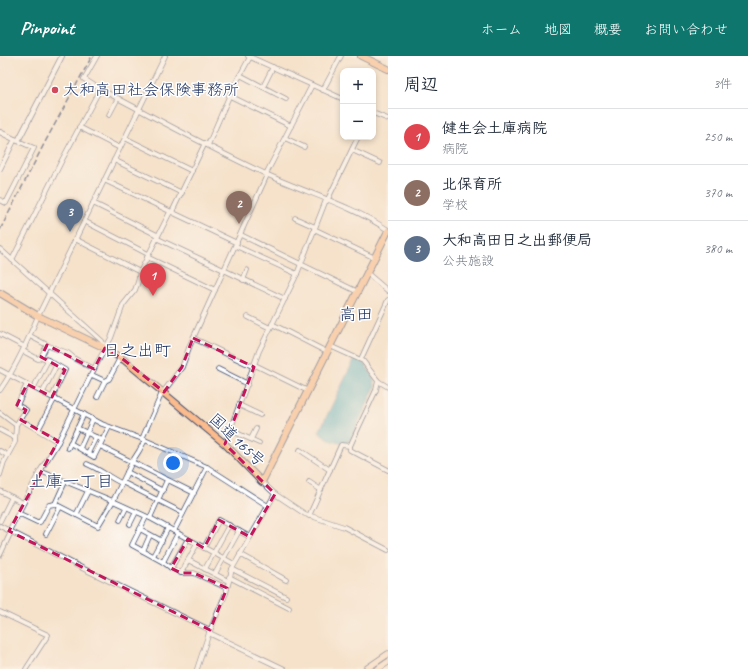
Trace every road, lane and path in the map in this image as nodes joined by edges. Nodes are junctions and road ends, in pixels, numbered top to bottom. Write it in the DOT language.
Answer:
graph roads {
  1 [pos="62,56"];
  2 [pos="97,56"];
  3 [pos="165,56"];
  4 [pos="341,56"];
  5 [pos="361,56"];
  6 [pos="249,57"];
  7 [pos="273,67"];
  8 [pos="388,70"];
  9 [pos="240,75"];
  10 [pos="312,85"];
  11 [pos="263,87"];
  12 [pos="100,89"];
  13 [pos="323,90"];
  14 [pos="230,96"];
  15 [pos="118,98"];
  16 [pos="340,98"];
  17 [pos="286,99"];
  18 [pos="139,109"];
  19 [pos="376,113"];
  20 [pos="109,115"];
  21 [pos="388,119"];
  22 [pos="291,126"];
  23 [pos="79,127"];
  24 [pos="0,132"];
  25 [pos="124,138"];
  26 [pos="285,138"];
  27 [pos="16,140"];
  28 [pos="357,140"];
  29 [pos="207,144"];
  30 [pos="304,147"];
  31 [pos="120,148"];
  32 [pos="352,150"];
  33 [pos="114,160"];
  34 [pos="380,162"];
  35 [pos="0,169"];
  36 [pos="192,171"];
  37 [pos="267,174"];
  38 [pos="104,180"];
  39 [pos="182,193"];
  40 [pos="0,200"];
  41 [pos="327,200"];
  42 [pos="93,203"];
  43 [pos="171,212"];
  44 [pos="296,218"];
  45 [pos="84,221"];
  46 [pos="315,228"];
  47 [pos="388,230"];
  48 [pos="241,236"];
  49 [pos="157,237"];
  50 [pos="75,239"];
  51 [pos="236,244"];
  52 [pos="0,249"];
  53 [pos="148,256"];
  54 [pos="375,258"];
  55 [pos="12,260"];
  56 [pos="301,264"];
  57 [pos="223,270"];
  58 [pos="247,270"];
  59 [pos="140,272"];
  60 [pos="367,273"];
  61 [pos="297,274"];
  62 [pos="243,280"];
  63 [pos="215,290"];
  64 [pos="388,291"];
  65 [pos="358,292"];
  66 [pos="49,293"];
  67 [pos="1,296"];
  68 [pos="285,299"];
  69 [pos="388,300"];
  70 [pos="38,316"];
  71 [pos="248,317"];
  72 [pos="271,326"];
  73 [pos="1,336"];
  74 [pos="30,336"];
  75 [pos="193,338"];
  76 [pos="47,345"];
  77 [pos="330,346"];
  78 [pos="104,348"];
  79 [pos="24,349"];
  80 [pos="327,352"];
  81 [pos="41,357"];
  82 [pos="120,358"];
  83 [pos="361,359"];
  84 [pos="48,360"];
  85 [pos="56,366"];
  86 [pos="254,366"];
  87 [pos="94,369"];
  88 [pos="218,369"];
  89 [pos="0,370"];
  90 [pos="10,375"];
  91 [pos="92,375"];
  92 [pos="105,381"];
  93 [pos="378,381"];
  94 [pos="27,384"];
  95 [pos="248,384"];
  96 [pos="34,387"];
  97 [pos="388,387"];
  98 [pos="0,390"];
  99 [pos="308,391"];
  100 [pos="43,392"];
  101 [pos="164,392"];
  102 [pos="96,397"];
  103 [pos="54,398"];
  104 [pos="239,405"];
  105 [pos="74,408"];
  106 [pos="0,413"];
  107 [pos="84,414"];
  108 [pos="260,415"];
  109 [pos="21,420"];
  110 [pos="94,420"];
  111 [pos="16,425"];
  112 [pos="109,427"];
  113 [pos="77,428"];
  114 [pos="256,429"];
  115 [pos="0,430"];
  116 [pos="38,430"];
  117 [pos="230,430"];
  118 [pos="87,433"];
  119 [pos="96,437"];
  120 [pos="15,438"];
  121 [pos="251,439"];
  122 [pos="102,440"];
  123 [pos="143,440"];
  124 [pos="58,442"];
  125 [pos="70,443"];
  126 [pos="259,443"];
  127 [pos="225,444"];
  128 [pos="100,446"];
  129 [pos="350,446"];
  130 [pos="68,448"];
  131 [pos="80,448"];
  132 [pos="300,450"];
  133 [pos="0,451"];
  134 [pos="88,453"];
  135 [pos="7,455"];
  136 [pos="132,462"];
  137 [pos="87,464"];
  138 [pos="207,467"];
  139 [pos="330,470"];
  140 [pos="388,470"];
  141 [pos="40,471"];
  142 [pos="127,472"];
  143 [pos="0,475"];
  144 [pos="168,480"];
  145 [pos="66,482"];
  146 [pos="262,482"];
  147 [pos="309,482"];
  148 [pos="122,483"];
  149 [pos="321,490"];
  150 [pos="88,491"];
  151 [pos="164,491"];
  152 [pos="1,492"];
  153 [pos="194,493"];
  154 [pos="275,494"];
  155 [pos="12,497"];
  156 [pos="158,500"];
  157 [pos="113,501"];
  158 [pos="23,502"];
  159 [pos="55,504"];
  160 [pos="268,506"];
  161 [pos="60,507"];
  162 [pos="126,508"];
  163 [pos="136,512"];
  164 [pos="18,513"];
  165 [pos="183,513"];
  166 [pos="76,515"];
  167 [pos="309,516"];
  168 [pos="148,518"];
  169 [pos="0,520"];
  170 [pos="120,520"];
  171 [pos="130,524"];
  172 [pos="228,525"];
  173 [pos="0,526"];
  174 [pos="168,528"];
  175 [pos="140,529"];
  176 [pos="10,531"];
  177 [pos="174,531"];
  178 [pos="239,531"];
  179 [pos="178,533"];
  180 [pos="46,534"];
  181 [pos="150,535"];
  182 [pos="250,537"];
  183 [pos="188,539"];
  184 [pos="162,541"];
  185 [pos="197,544"];
  186 [pos="204,548"];
  187 [pos="142,550"];
  188 [pos="388,550"];
  189 [pos="214,554"];
  190 [pos="240,554"];
  191 [pos="0,555"];
  192 [pos="153,556"];
  193 [pos="223,559"];
  194 [pos="188,560"];
  195 [pos="164,562"];
  196 [pos="234,564"];
  197 [pos="172,568"];
  198 [pos="205,569"];
  199 [pos="232,569"];
  200 [pos="182,573"];
  201 [pos="215,574"];
  202 [pos="229,579"];
  203 [pos="286,580"];
  204 [pos="227,588"];
  205 [pos="286,597"];
  206 [pos="289,608"];
  207 [pos="0,612"];
  208 [pos="210,631"];
  209 [pos="388,654"];
  210 [pos="388,662"];
  211 [pos="26,669"];
  212 [pos="197,669"];
  213 [pos="284,669"];
  214 [pos="366,669"];
  215 [pos="378,669"];
  1 -- 27 [label="street"];
  2 -- 12 [label="street"];
  3 -- 18 [label="street"];
  4 -- 13 [label="street"];
  5 -- 8 [label="main road"];
  6 -- 7 [label="street"];
  6 -- 9 [label="street"];
  7 -- 10 [label="street"];
  7 -- 11 [label="street"];
  9 -- 11 [label="street"];
  9 -- 14 [label="street"];
  10 -- 13 [label="street"];
  10 -- 22 [label="street"];
  11 -- 17 [label="street"];
  12 -- 15 [label="street"];
  12 -- 23 [label="street"];
  13 -- 16 [label="street"];
  14 -- 22 [label="street"];
  14 -- 29 [label="street"];
  15 -- 18 [label="street"];
  15 -- 20 [label="street"];
  18 -- 25 [label="street"];
  18 -- 29 [label="street"];
  19 -- 21 [label="street"];
  22 -- 26 [label="street"];
  23 -- 31 [label="street"];
  23 -- 55 [label="street"];
  24 -- 27 [label="street"];
  25 -- 31 [label="street"];
  25 -- 36 [label="street"];
  26 -- 30 [label="street"];
  26 -- 37 [label="street"];
  27 -- 35 [label="street"];
  27 -- 40 [label="street"];
  28 -- 32 [label="street"];
  29 -- 36 [label="street"];
  29 -- 37 [label="street"];
  31 -- 33 [label="street"];
  32 -- 34 [label="street"];
  32 -- 41 [label="street"];
  33 -- 38 [label="street"];
  33 -- 39 [label="street"];
  36 -- 39 [label="street"];
  37 -- 41 [label="street"];
  37 -- 48 [label="street"];
  38 -- 42 [label="street"];
  38 -- 43 [label="street"];
  39 -- 43 [label="street"];
  41 -- 46 [label="street"];
  41 -- 47 [label="street"];
  42 -- 45 [label="street"];
  42 -- 49 [label="street"];
  43 -- 49 [label="street"];
  43 -- 51 [label="street"];
  44 -- 46 [label="street"];
  45 -- 50 [label="street"];
  45 -- 53 [label="street"];
  46 -- 54 [label="street"];
  46 -- 56 [label="street"];
  47 -- 54 [label="main road, 国道165号"];
  48 -- 51 [label="street"];
  48 -- 56 [label="street"];
  49 -- 53 [label="street"];
  49 -- 57 [label="street"];
  50 -- 59 [label="street"];
  50 -- 66 [label="street"];
  51 -- 57 [label="street"];
  51 -- 61 [label="street"];
  52 -- 55 [label="street"];
  53 -- 59 [label="street"];
  53 -- 63 [label="street"];
  54 -- 60 [label="main road, 国道165号"];
  55 -- 66 [label="street"];
  56 -- 61 [label="street"];
  56 -- 65 [label="street"];
  57 -- 62 [label="street"];
  57 -- 63 [label="street"];
  58 -- 62 [label="street"];
  59 -- 78 [label="street"];
  60 -- 64 [label="street"];
  60 -- 65 [label="main road, 国道165号"];
  61 -- 68 [label="street"];
  62 -- 68 [label="street"];
  63 -- 75 [label="street"];
  65 -- 77 [label="main road, 国道165号"];
  66 -- 70 [label="street"];
  66 -- 78 [label="street"];
  67 -- 70 [label="main road, 国道165号"];
  68 -- 72 [label="street"];
  69 -- 83 [label="street"];
  70 -- 74 [label="street"];
  70 -- 78 [label="main road, 国道165号"];
  71 -- 72 [label="street"];
  72 -- 80 [label="street"];
  72 -- 86 [label="street"];
  73 -- 79 [label="street"];
  74 -- 76 [label="street"];
  74 -- 79 [label="street"];
  75 -- 86 [label="street"];
  75 -- 101 [label="street"];
  76 -- 81 [label="street"];
  76 -- 87 [label="street"];
  77 -- 80 [label="main road, 国道165号"];
  77 -- 83 [label="street"];
  78 -- 82 [label="main road, 国道165号"];
  78 -- 87 [label="street"];
  79 -- 81 [label="street"];
  79 -- 90 [label="street"];
  80 -- 99 [label="main road, 国道165号"];
  81 -- 84 [label="street"];
  82 -- 92 [label="street"];
  82 -- 101 [label="main road, 国道165号"];
  83 -- 93 [label="street"];
  84 -- 85 [label="street"];
  84 -- 96 [label="street"];
  85 -- 100 [label="street"];
  85 -- 103 [label="street"];
  86 -- 95 [label="street"];
  86 -- 99 [label="street"];
  87 -- 91 [label="street"];
  88 -- 95 [label="street"];
  89 -- 90 [label="street"];
  90 -- 94 [label="street"];
  90 -- 98 [label="street"];
  91 -- 92 [label="street"];
  91 -- 105 [label="street"];
  92 -- 102 [label="street"];
  93 -- 97 [label="street"];
  93 -- 129 [label="street"];
  94 -- 96 [label="street"];
  94 -- 109 [label="street"];
  95 -- 104 [label="street"];
  96 -- 100 [label="street"];
  99 -- 146 [label="main road, 国道165号"];
  100 -- 103 [label="street"];
  101 -- 123 [label="street"];
  101 -- 127 [label="main road, 国道165号"];
  103 -- 105 [label="street"];
  103 -- 116 [label="street"];
  104 -- 108 [label="street"];
  104 -- 117 [label="street"];
  105 -- 107 [label="street"];
  105 -- 124 [label="street"];
  106 -- 111 [label="street"];
  107 -- 110 [label="street"];
  107 -- 113 [label="street"];
  109 -- 111 [label="street"];
  109 -- 116 [label="street"];
  110 -- 112 [label="street"];
  110 -- 118 [label="street"];
  111 -- 120 [label="street"];
  112 -- 122 [label="street"];
  112 -- 123 [label="street"];
  113 -- 118 [label="street"];
  113 -- 125 [label="street"];
  114 -- 121 [label="street"];
  115 -- 120 [label="street"];
  116 -- 124 [label="street"];
  117 -- 121 [label="street"];
  117 -- 127 [label="street"];
  118 -- 119 [label="street"];
  118 -- 131 [label="street"];
  119 -- 122 [label="street"];
  119 -- 134 [label="street"];
  120 -- 135 [label="street"];
  121 -- 126 [label="street"];
  122 -- 128 [label="street"];
  123 -- 136 [label="street"];
  123 -- 138 [label="street"];
  124 -- 141 [label="street"];
  125 -- 130 [label="street"];
  125 -- 131 [label="street"];
  127 -- 146 [label="main road, 国道165号"];
  128 -- 134 [label="street"];
  128 -- 136 [label="street"];
  129 -- 139 [label="street"];
  129 -- 140 [label="street"];
  131 -- 134 [label="street"];
  132 -- 139 [label="street"];
  133 -- 135 [label="street"];
  135 -- 143 [label="street"];
  136 -- 142 [label="street"];
  136 -- 144 [label="street"];
  137 -- 148 [label="street"];
  138 -- 153 [label="street"];
  138 -- 160 [label="street"];
  139 -- 149 [label="street"];
  141 -- 145 [label="street"];
  141 -- 158 [label="street"];
  142 -- 148 [label="street"];
  142 -- 151 [label="street"];
  144 -- 151 [label="street"];
  144 -- 153 [label="street"];
  145 -- 150 [label="street"];
  145 -- 159 [label="street"];
  146 -- 154 [label="street"];
  147 -- 149 [label="street"];
  148 -- 156 [label="street"];
  148 -- 157 [label="street"];
  149 -- 167 [label="street"];
  150 -- 157 [label="street"];
  150 -- 166 [label="street"];
  151 -- 156 [label="street"];
  152 -- 155 [label="street"];
  153 -- 165 [label="street"];
  154 -- 160 [label="street"];
  154 -- 167 [label="street"];
  155 -- 158 [label="street"];
  155 -- 169 [label="street"];
  156 -- 165 [label="street"];
  156 -- 168 [label="street"];
  157 -- 162 [label="street"];
  157 -- 166 [label="street"];
  158 -- 164 [label="street"];
  159 -- 161 [label="street"];
  159 -- 164 [label="street"];
  160 -- 182 [label="street"];
  161 -- 166 [label="street"];
  161 -- 180 [label="street"];
  162 -- 163 [label="street"];
  162 -- 170 [label="street"];
  163 -- 168 [label="street"];
  163 -- 171 [label="street"];
  164 -- 176 [label="street"];
  165 -- 177 [label="street"];
  167 -- 188 [label="street"];
  168 -- 174 [label="street"];
  168 -- 175 [label="street"];
  172 -- 178 [label="street"];
  172 -- 186 [label="street"];
  172 -- 189 [label="street"];
  173 -- 176 [label="street"];
  174 -- 177 [label="street"];
  174 -- 184 [label="street"];
  175 -- 181 [label="street"];
  175 -- 187 [label="street"];
  176 -- 191 [label="street"];
  176 -- 208 [label="street"];
  177 -- 179 [label="street"];
  178 -- 182 [label="street"];
  178 -- 193 [label="street"];
  179 -- 183 [label="street"];
  179 -- 195 [label="street"];
  181 -- 184 [label="street"];
  181 -- 187 [label="street"];
  182 -- 190 [label="street"];
  183 -- 185 [label="street"];
  183 -- 197 [label="street"];
  184 -- 192 [label="street"];
  185 -- 186 [label="street"];
  185 -- 194 [label="street"];
  186 -- 189 [label="street"];
  187 -- 192 [label="street"];
  189 -- 193 [label="street"];
  189 -- 198 [label="street"];
  190 -- 196 [label="street"];
  190 -- 203 [label="street"];
  192 -- 195 [label="street"];
  193 -- 196 [label="street"];
  193 -- 201 [label="street"];
  194 -- 198 [label="street"];
  194 -- 200 [label="street"];
  195 -- 197 [label="street"];
  196 -- 199 [label="street"];
  197 -- 200 [label="street"];
  198 -- 201 [label="street"];
  199 -- 202 [label="street"];
  199 -- 205 [label="street"];
  200 -- 204 [label="street"];
  201 -- 202 [label="street"];
  202 -- 204 [label="street"];
  202 -- 206 [label="street"];
  204 -- 208 [label="street"];
  207 -- 211 [label="street"];
  208 -- 212 [label="street"];
  208 -- 213 [label="street"];
  209 -- 214 [label="main road"];
  210 -- 215 [label="main road"];
}
